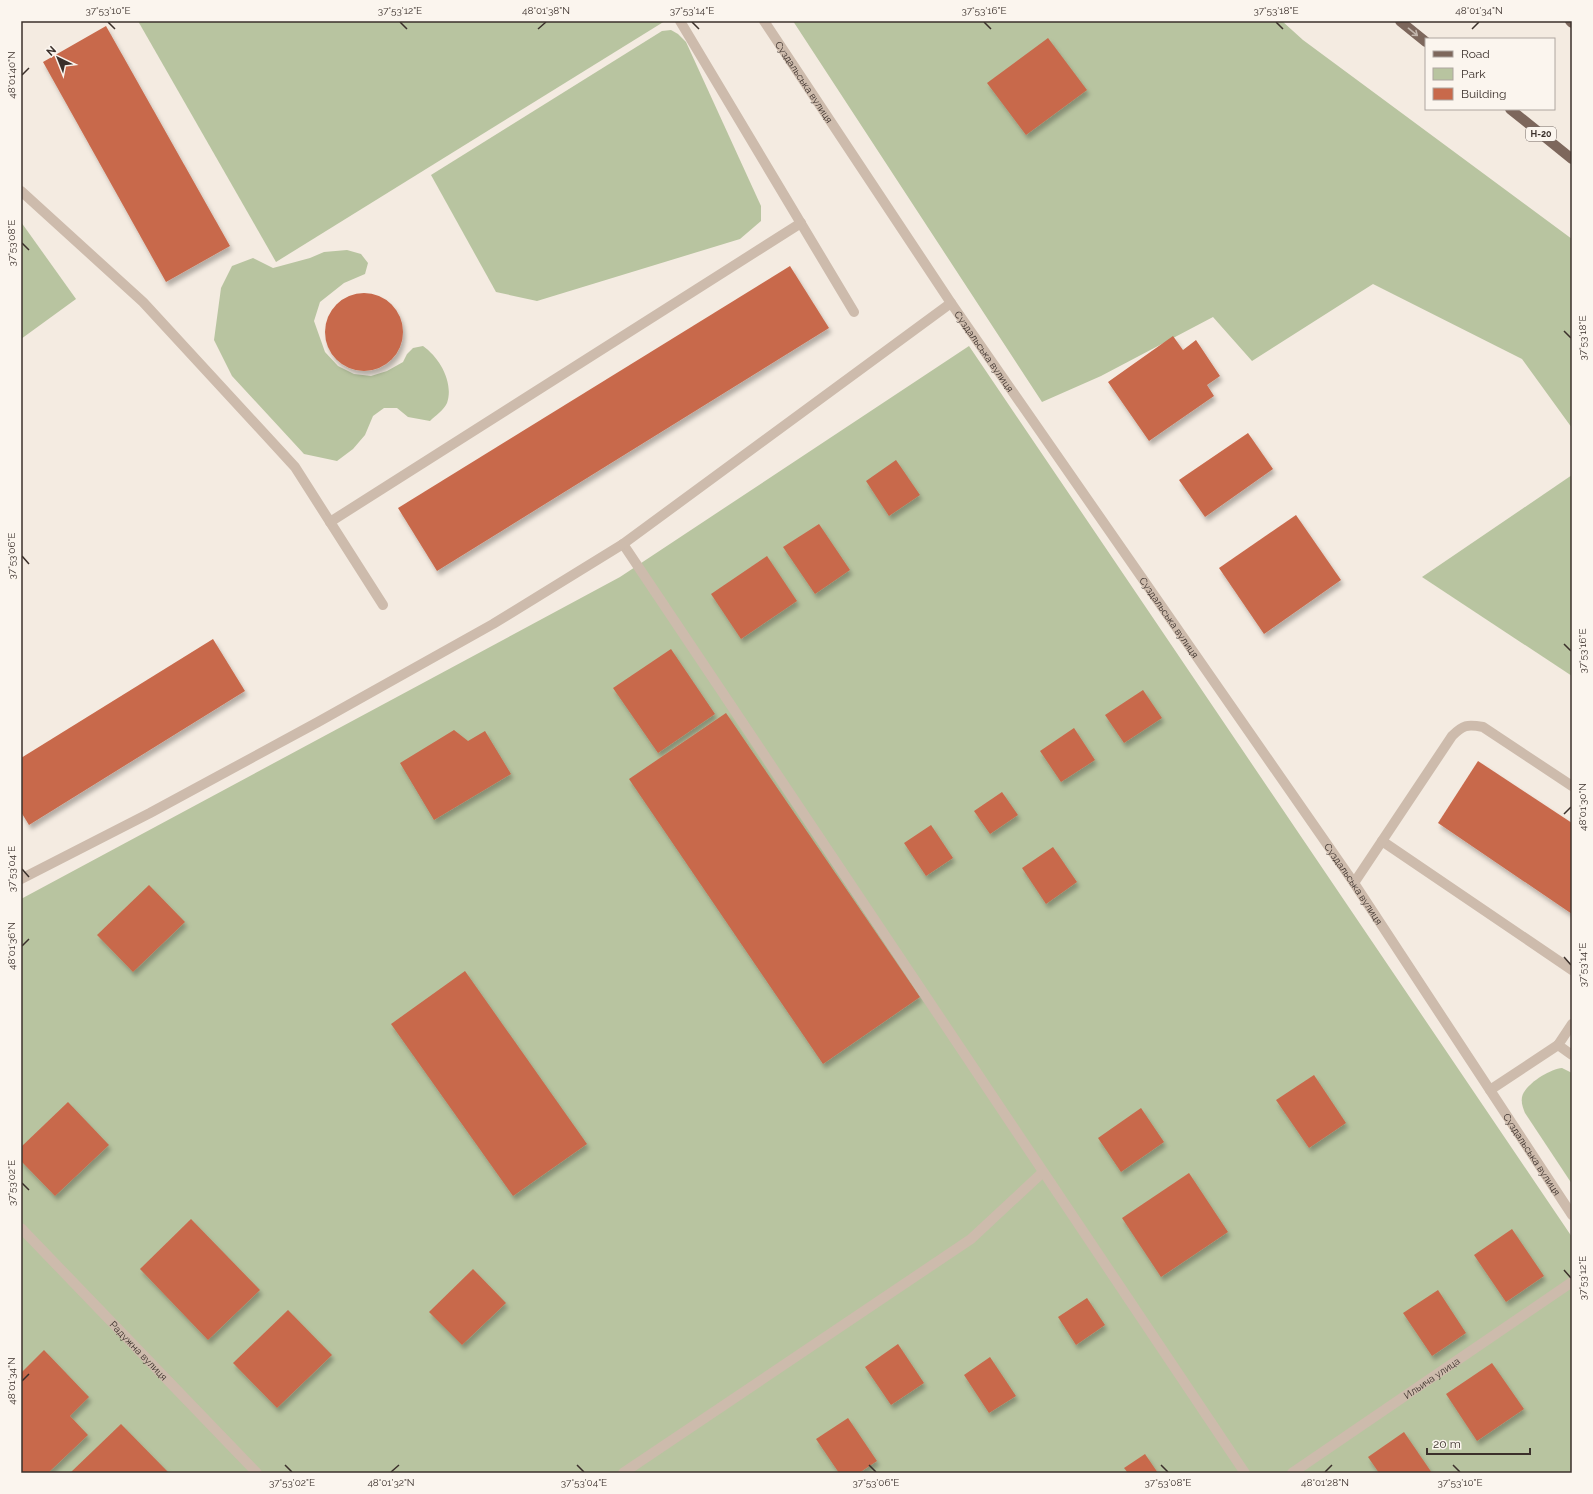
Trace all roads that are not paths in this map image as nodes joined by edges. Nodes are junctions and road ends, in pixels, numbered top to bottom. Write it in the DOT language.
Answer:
graph roads {
  1 [pos="680,21"];
  2 [pos="764,21"];
  3 [pos="1400,21"];
  4 [pos="1425,41"];
  5 [pos="1511,110"];
  6 [pos="1572,159"];
  7 [pos="21,191"];
  8 [pos="801,223"];
  9 [pos="951,304"];
  10 [pos="854,312"];
  11 [pos="330,522"];
  12 [pos="623,544"];
  13 [pos="383,605"];
  14 [pos="1572,786"];
  15 [pos="1382,841"];
  16 [pos="21,879"];
  17 [pos="1354,883"];
  18 [pos="1572,970"];
  19 [pos="1572,1024"];
  20 [pos="1558,1045"];
  21 [pos="1572,1055"];
  22 [pos="1490,1090"];
  23 [pos="1043,1172"];
  24 [pos="1572,1215"];
  25 [pos="21,1228"];
  26 [pos="1572,1282"];
  27 [pos="257,1473"];
  28 [pos="623,1473"];
  29 [pos="1245,1473"];
  30 [pos="1292,1473"];
  1 -- 8 [label="street"];
  2 -- 9 [label="street, Суздальська вулиця"];
  3 -- 4 [label="main road, one-way"];
  5 -- 6 [label="main road, Н-20"];
  7 -- 11 [label="street"];
  8 -- 10 [label="street"];
  8 -- 11 [label="street"];
  9 -- 12 [label="street"];
  9 -- 17 [label="street, Суздальська вулиця"];
  11 -- 13 [label="street"];
  12 -- 16 [label="street"];
  12 -- 23 [label="street"];
  14 -- 15 [label="street"];
  15 -- 17 [label="street"];
  15 -- 18 [label="street"];
  17 -- 22 [label="street, Суздальська вулиця"];
  19 -- 20 [label="street"];
  20 -- 21 [label="street"];
  20 -- 22 [label="street"];
  22 -- 24 [label="street, Суздальська вулиця"];
  23 -- 28 [label="street"];
  23 -- 29 [label="street"];
  25 -- 27 [label="street, Радужна вулиця"];
  26 -- 30 [label="street, Ильича улица"];
}
